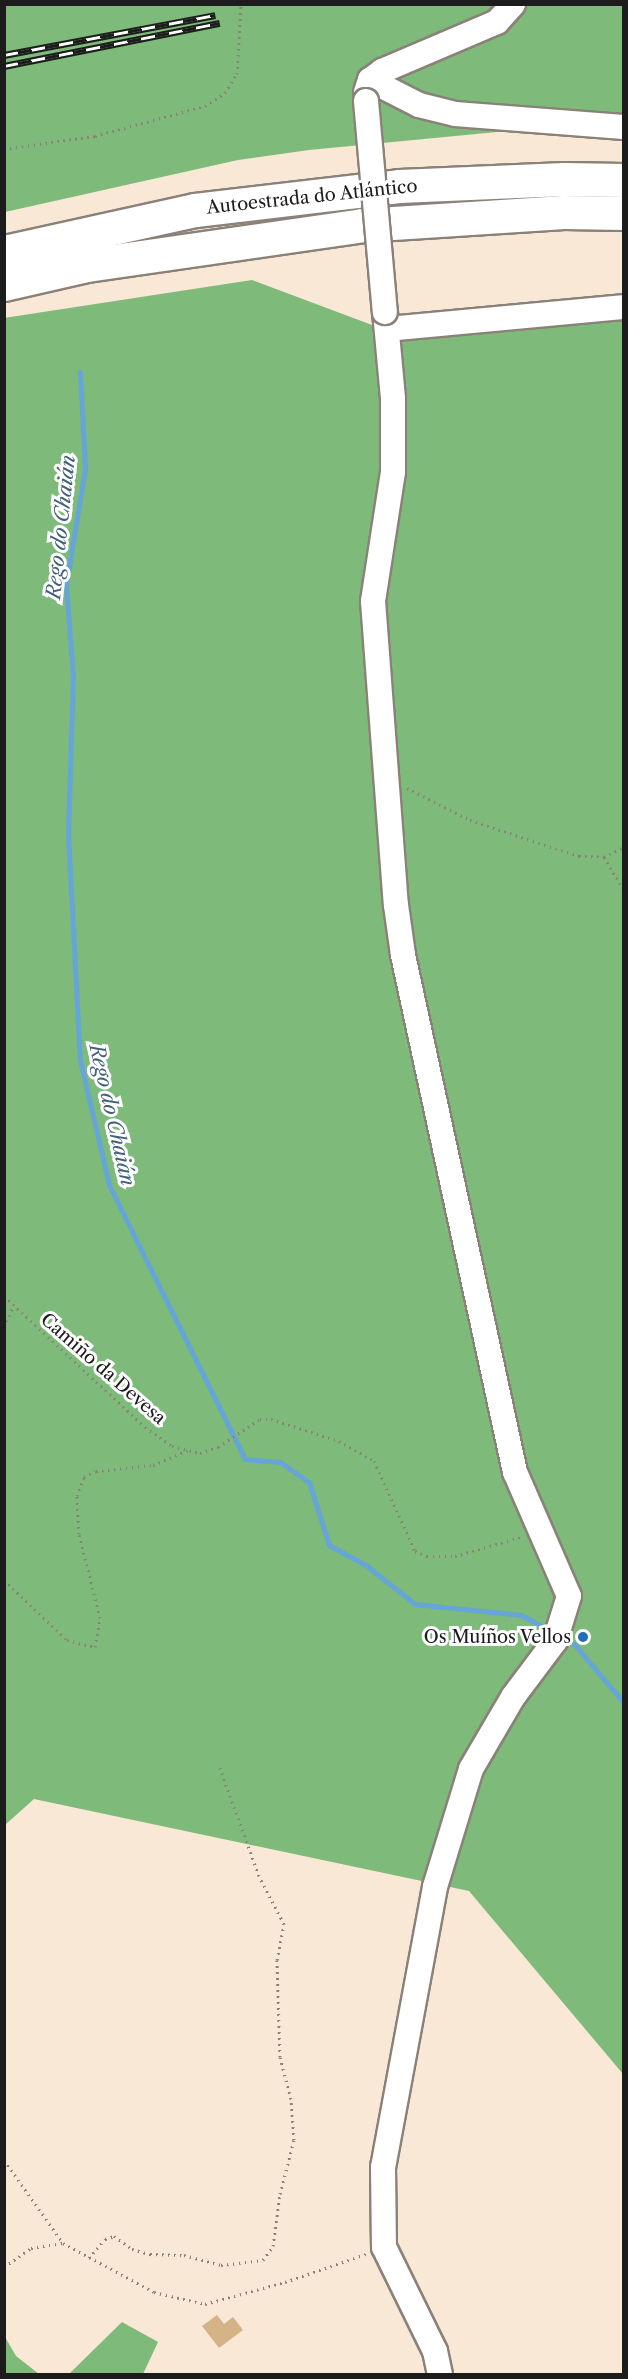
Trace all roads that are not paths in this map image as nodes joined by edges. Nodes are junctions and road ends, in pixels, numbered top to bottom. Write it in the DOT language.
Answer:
graph roads {
  1 [pos="513,4"];
  2 [pos="368,90"];
  3 [pos="624,127"];
  4 [pos="624,180"];
  5 [pos="195,210"];
  6 [pos="624,213"];
  7 [pos="4,238"];
  8 [pos="4,252"];
  9 [pos="4,284"];
  10 [pos="624,307"];
  11 [pos="386,321"];
  12 [pos="440,2374"];
  1 -- 2 [label="street"];
  2 -- 3 [label="street"];
  2 -- 11 [label="street, bridge"];
  4 -- 5 [label="highway, Autoestrada do Atlántico"];
  5 -- 7 [label="highway"];
  5 -- 8 [label="highway, Autoestrada do Atlántico"];
  6 -- 9 [label="highway, Autoestrada do Atlántico"];
  10 -- 11 [label="street"];
  11 -- 12 [label="street"];
}
